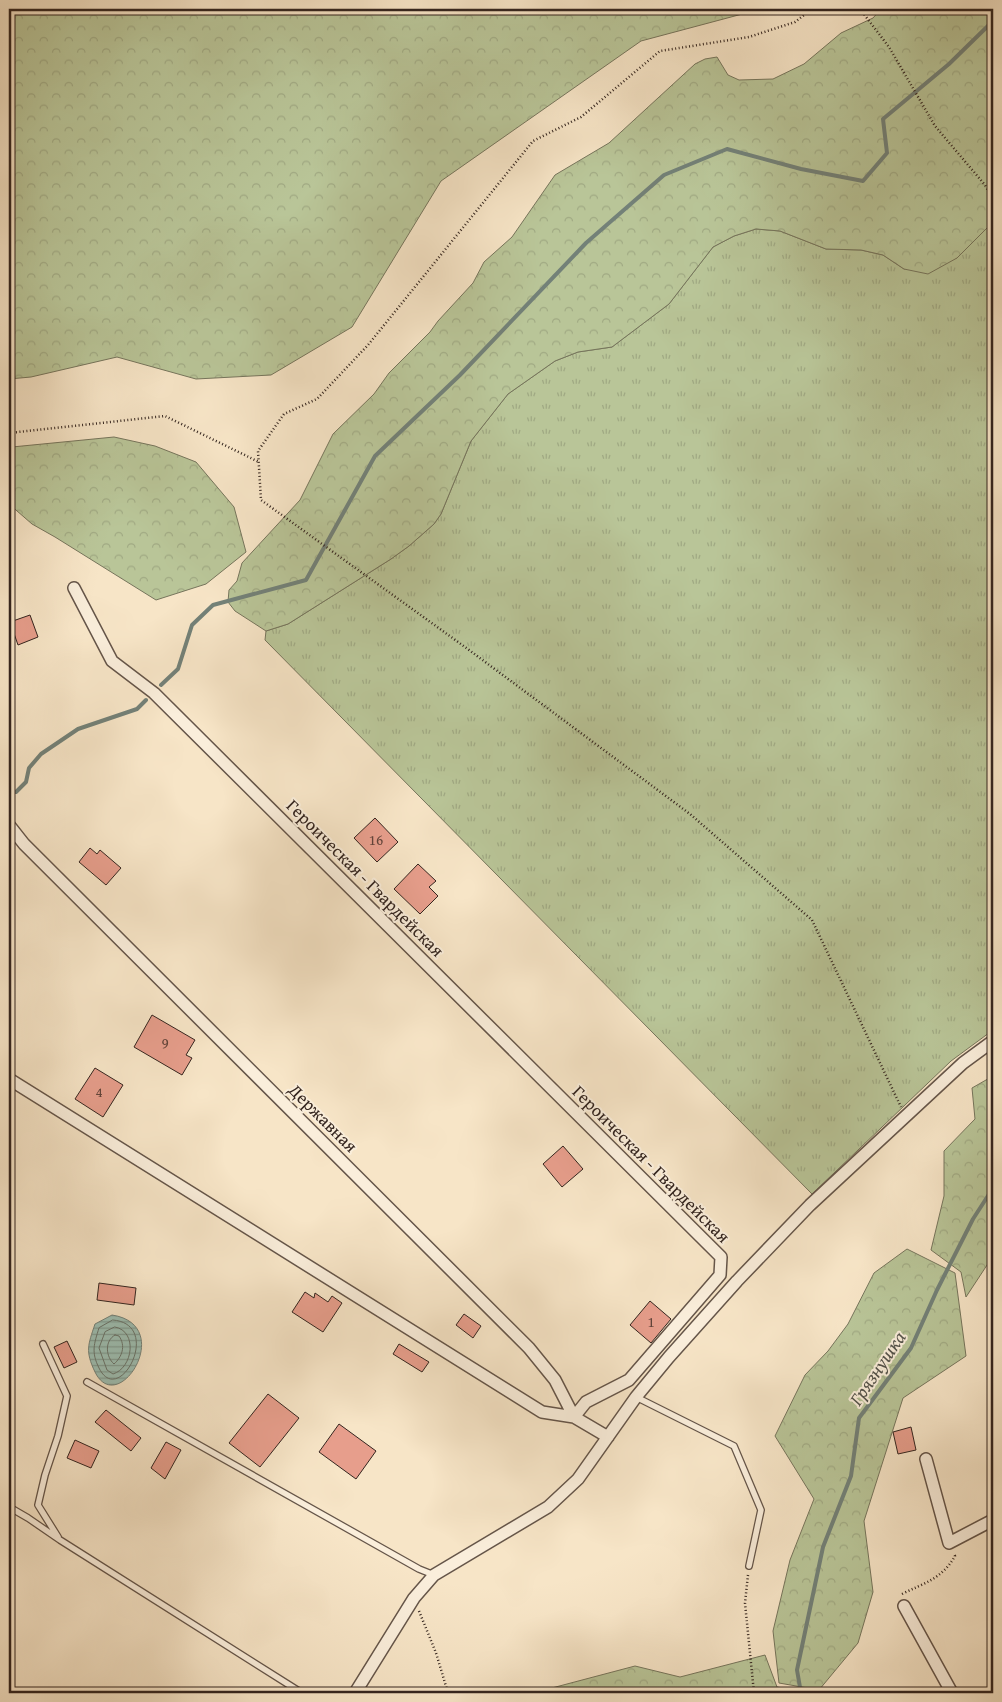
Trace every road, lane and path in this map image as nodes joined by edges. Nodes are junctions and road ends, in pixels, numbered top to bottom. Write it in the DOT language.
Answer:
graph roads {
  1 [pos="812,9"];
  2 [pos="860,9"];
  3 [pos="993,196"];
  4 [pos="9,433"];
  5 [pos="259,462"];
  6 [pos="74,588"];
  7 [pos="9,825"];
  8 [pos="993,1041"];
  9 [pos="9,1079"];
  10 [pos="905,1116"];
  11 [pos="42,1344"];
  12 [pos="87,1382"];
  13 [pos="636,1397"];
  14 [pos="574,1417"];
  15 [pos="608,1437"];
  16 [pos="926,1459"];
  17 [pos="9,1508"];
  18 [pos="993,1520"];
  19 [pos="60,1540"];
  20 [pos="949,1543"];
  21 [pos="749,1566"];
  22 [pos="434,1575"];
  23 [pos="414,1598"];
  24 [pos="904,1606"];
  25 [pos="302,1693"];
  26 [pos="355,1693"];
  27 [pos="448,1693"];
  28 [pos="754,1693"];
  29 [pos="952,1693"];
  1 -- 5 [label="path"];
  2 -- 3 [label="path"];
  4 -- 5 [label="path"];
  5 -- 10 [label="path"];
  6 -- 14 [label="street, Героическая - Гвардейская"];
  7 -- 14 [label="street, Державная"];
  8 -- 10 [label="street"];
  9 -- 14 [label="street"];
  10 -- 13 [label="street"];
  11 -- 19 [label="lane"];
  12 -- 22 [label="lane"];
  13 -- 15 [label="street"];
  13 -- 21 [label="lane"];
  14 -- 15 [label="street"];
  15 -- 22 [label="street"];
  16 -- 20 [label="street"];
  17 -- 19 [label="lane"];
  18 -- 20 [label="street"];
  19 -- 25 [label="lane"];
  20 -- 24 [label="path"];
  21 -- 28 [label="path"];
  22 -- 23 [label="street"];
  23 -- 26 [label="street"];
  23 -- 27 [label="path"];
  24 -- 29 [label="street"];
}
